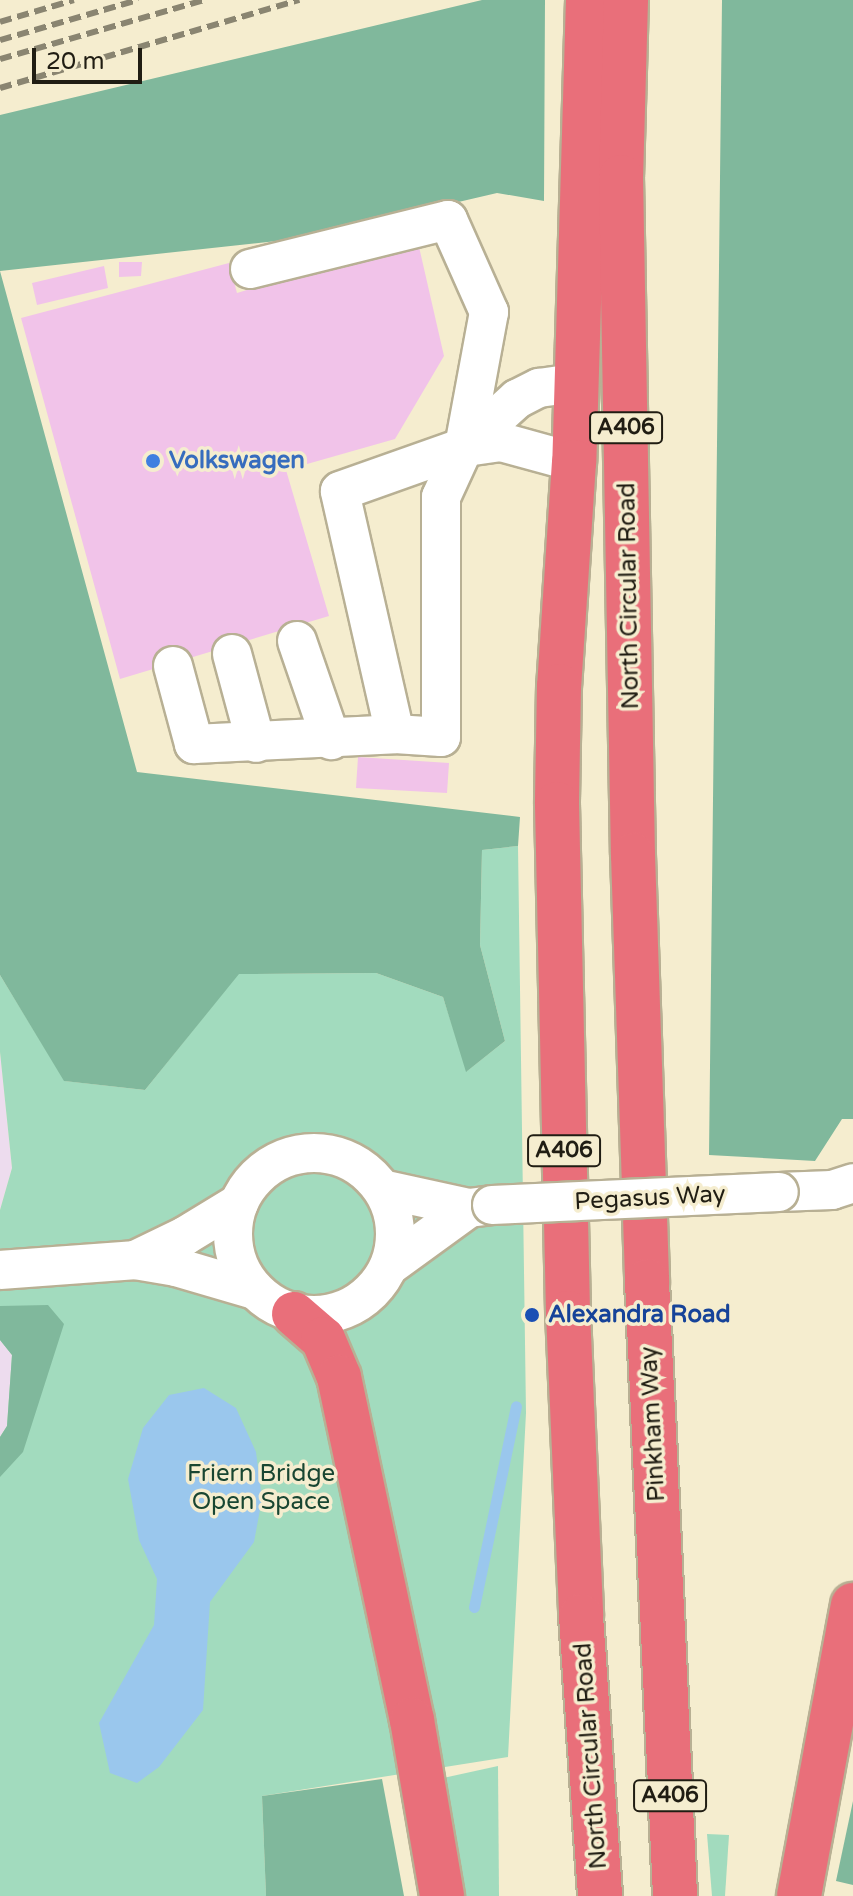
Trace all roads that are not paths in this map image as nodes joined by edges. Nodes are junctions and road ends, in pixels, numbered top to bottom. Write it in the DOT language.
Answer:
graph roads {
  1 [pos="588,0"];
  2 [pos="626,0"];
  3 [pos="250,269"];
  4 [pos="576,383"];
  5 [pos="464,447"];
  6 [pos="574,462"];
  7 [pos="297,641"];
  8 [pos="232,654"];
  9 [pos="173,666"];
  10 [pos="395,734"];
  11 [pos="331,740"];
  12 [pos="256,743"];
  13 [pos="633,855"];
  14 [pos="382,1189"];
  15 [pos="846,1190"];
  16 [pos="239,1203"];
  17 [pos="481,1207"];
  18 [pos="135,1260"];
  19 [pos="389,1266"];
  20 [pos="0,1270"];
  21 [pos="254,1290"];
  22 [pos="294,1314"];
  23 [pos="853,1605"];
  24 [pos="442,1896"];
  25 [pos="600,1896"];
  26 [pos="675,1896"];
  27 [pos="799,1896"];
  1 -- 4 [label="highway, A406"];
  2 -- 13 [label="highway, North Circular Road / A406"];
  3 -- 5 [label="street"];
  4 -- 5 [label="street"];
  4 -- 6 [label="highway, A406"];
  5 -- 6 [label="street"];
  5 -- 10 [label="street"];
  5 -- 10 [label="street"];
  6 -- 25 [label="highway, North Circular Road / A406"];
  7 -- 11 [label="street"];
  8 -- 12 [label="street"];
  9 -- 12 [label="street"];
  10 -- 11 [label="street"];
  11 -- 12 [label="street"];
  13 -- 26 [label="highway, Pinkham Way / A406"];
  14 -- 16 [label="street"];
  14 -- 17 [label="street, Pegasus Way"];
  14 -- 19 [label="street"];
  15 -- 17 [label="street, Pegasus Way, bridge"];
  16 -- 18 [label="street"];
  16 -- 21 [label="street"];
  17 -- 19 [label="street"];
  18 -- 20 [label="street"];
  18 -- 21 [label="street"];
  19 -- 22 [label="street"];
  21 -- 22 [label="street"];
  22 -- 24 [label="highway"];
  23 -- 27 [label="highway"];
}
